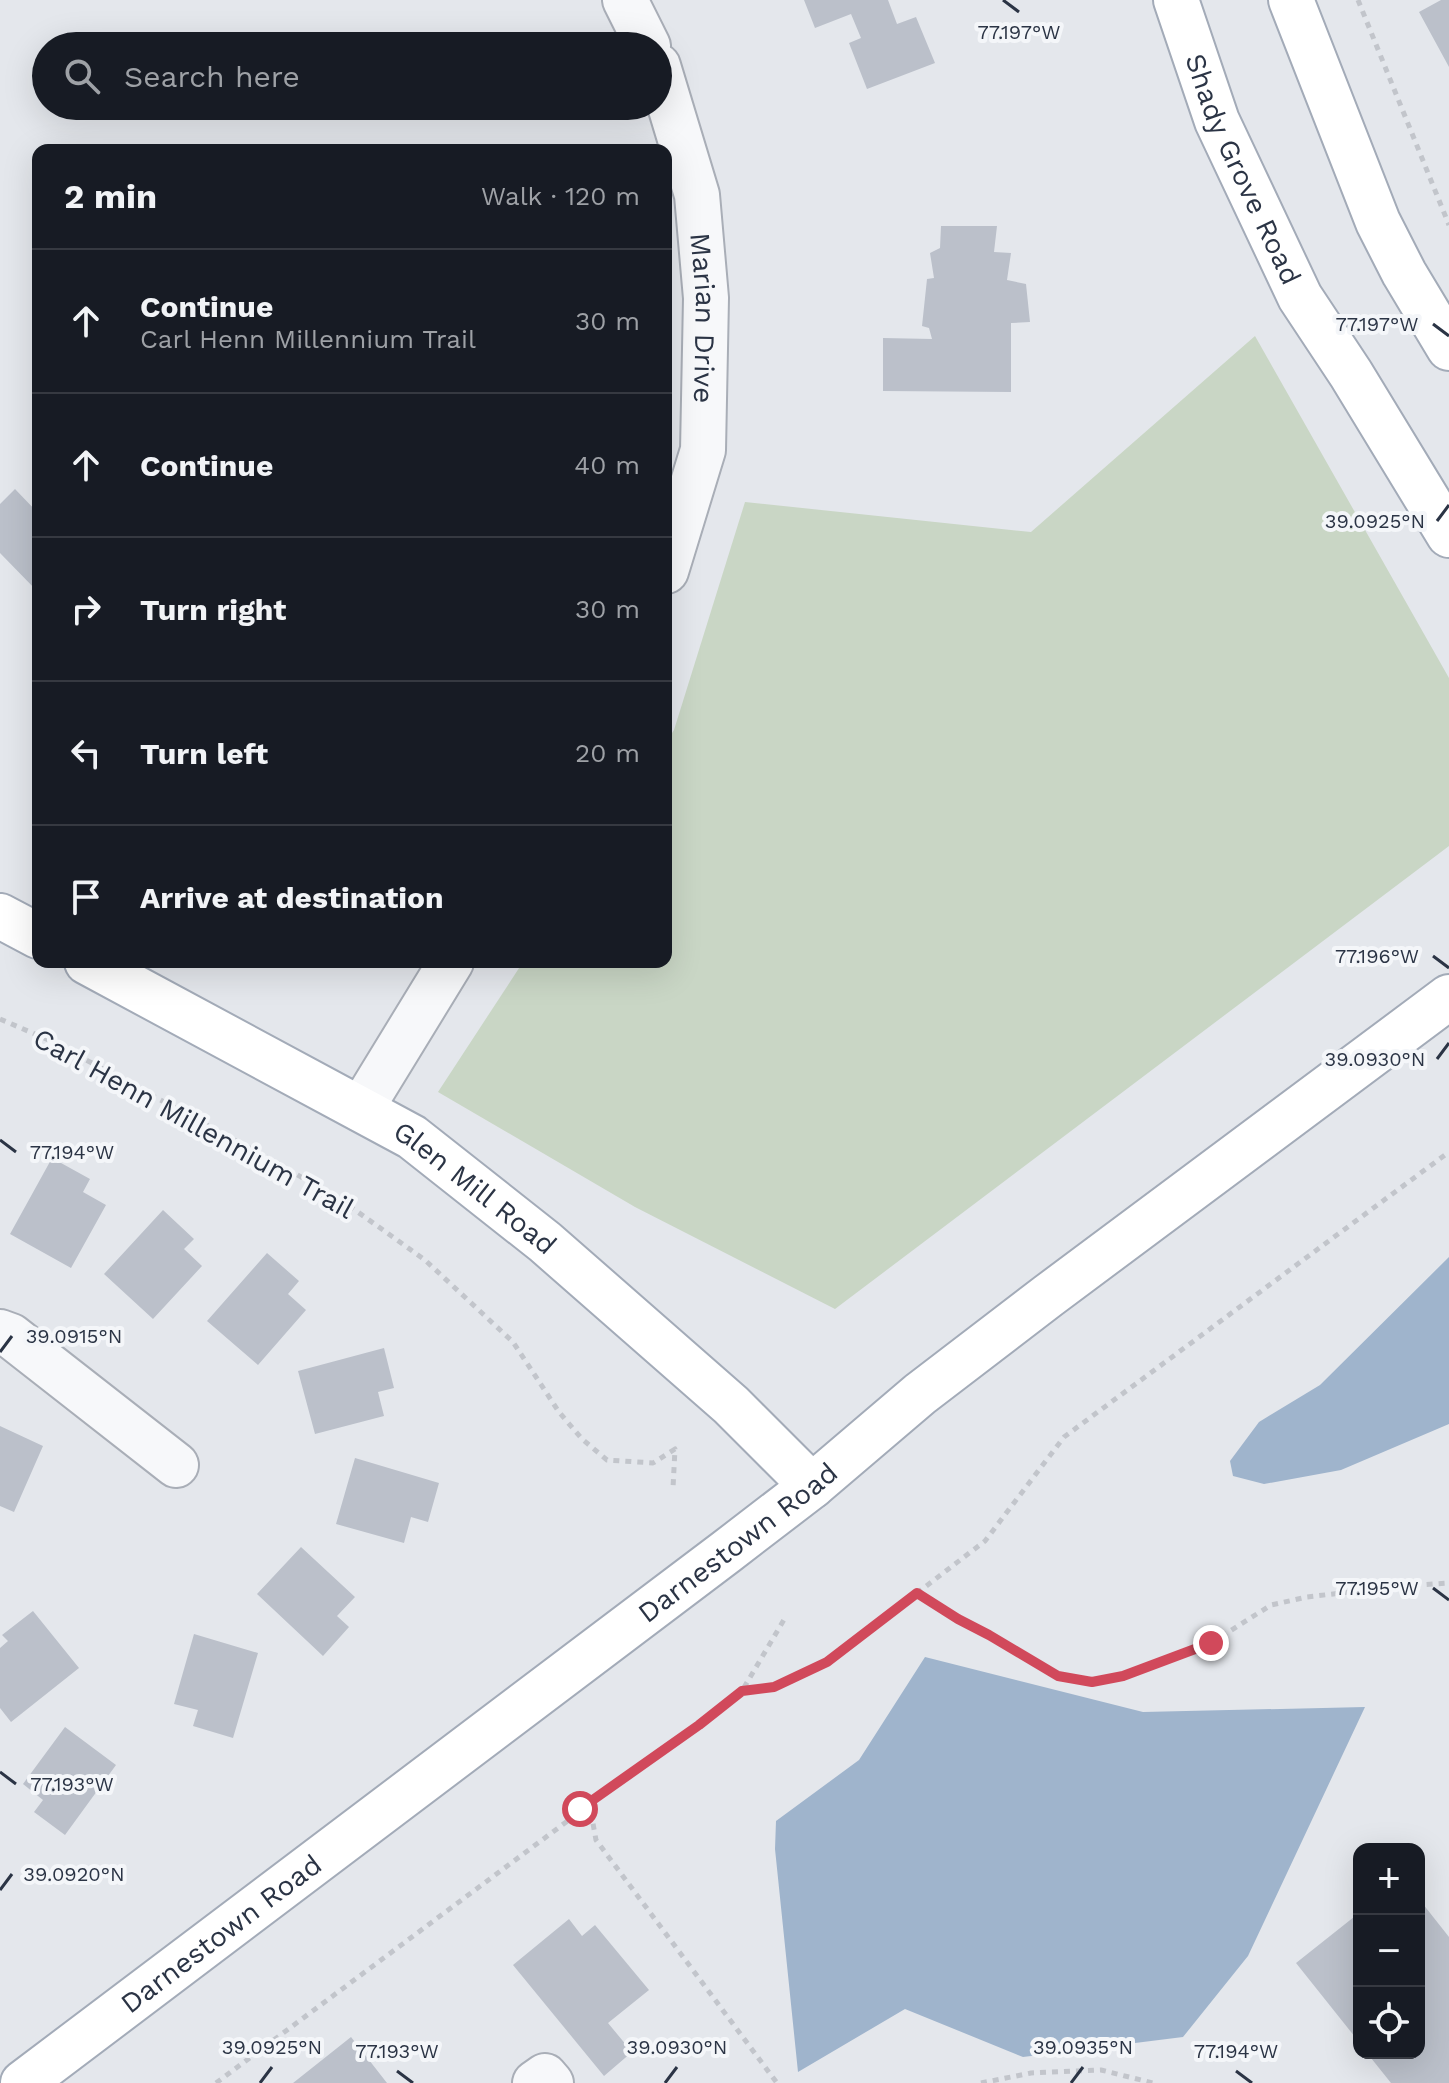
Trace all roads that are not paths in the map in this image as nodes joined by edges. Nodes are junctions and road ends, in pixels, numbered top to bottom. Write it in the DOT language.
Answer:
graph roads {
  1 [pos="625,0"];
  2 [pos="1176,0"];
  3 [pos="1291,0"];
  4 [pos="641,32"];
  5 [pos="672,112"];
  6 [pos="1449,348"];
  7 [pos="1449,535"];
  8 [pos="672,551"];
  9 [pos="0,916"];
  10 [pos="32,933"];
  11 [pos="98,968"];
  12 [pos="447,968"];
  13 [pos="1449,997"];
  14 [pos="1431,1020"];
  15 [pos="361,1109"];
  16 [pos="0,1332"];
  17 [pos="176,1465"];
  18 [pos="812,1486"];
  19 [pos="23,2083"];
  20 [pos="535,2083"];
  21 [pos="551,2083"];
  1 -- 4 [label="street"];
  2 -- 7 [label="main road, Shady Grove Road"];
  3 -- 6 [label="main road"];
  5 -- 8 [label="street, Marian Drive"];
  9 -- 10 [label="main road"];
  11 -- 15 [label="main road, Glen Mill Road"];
  12 -- 15 [label="street"];
  13 -- 14 [label="main road, Darnestown Road"];
  14 -- 18 [label="main road, Darnestown Road"];
  15 -- 18 [label="main road, Glen Mill Road"];
  16 -- 17 [label="street"];
  18 -- 19 [label="main road, Darnestown Road"];
  20 -- 21 [label="street"];
}
